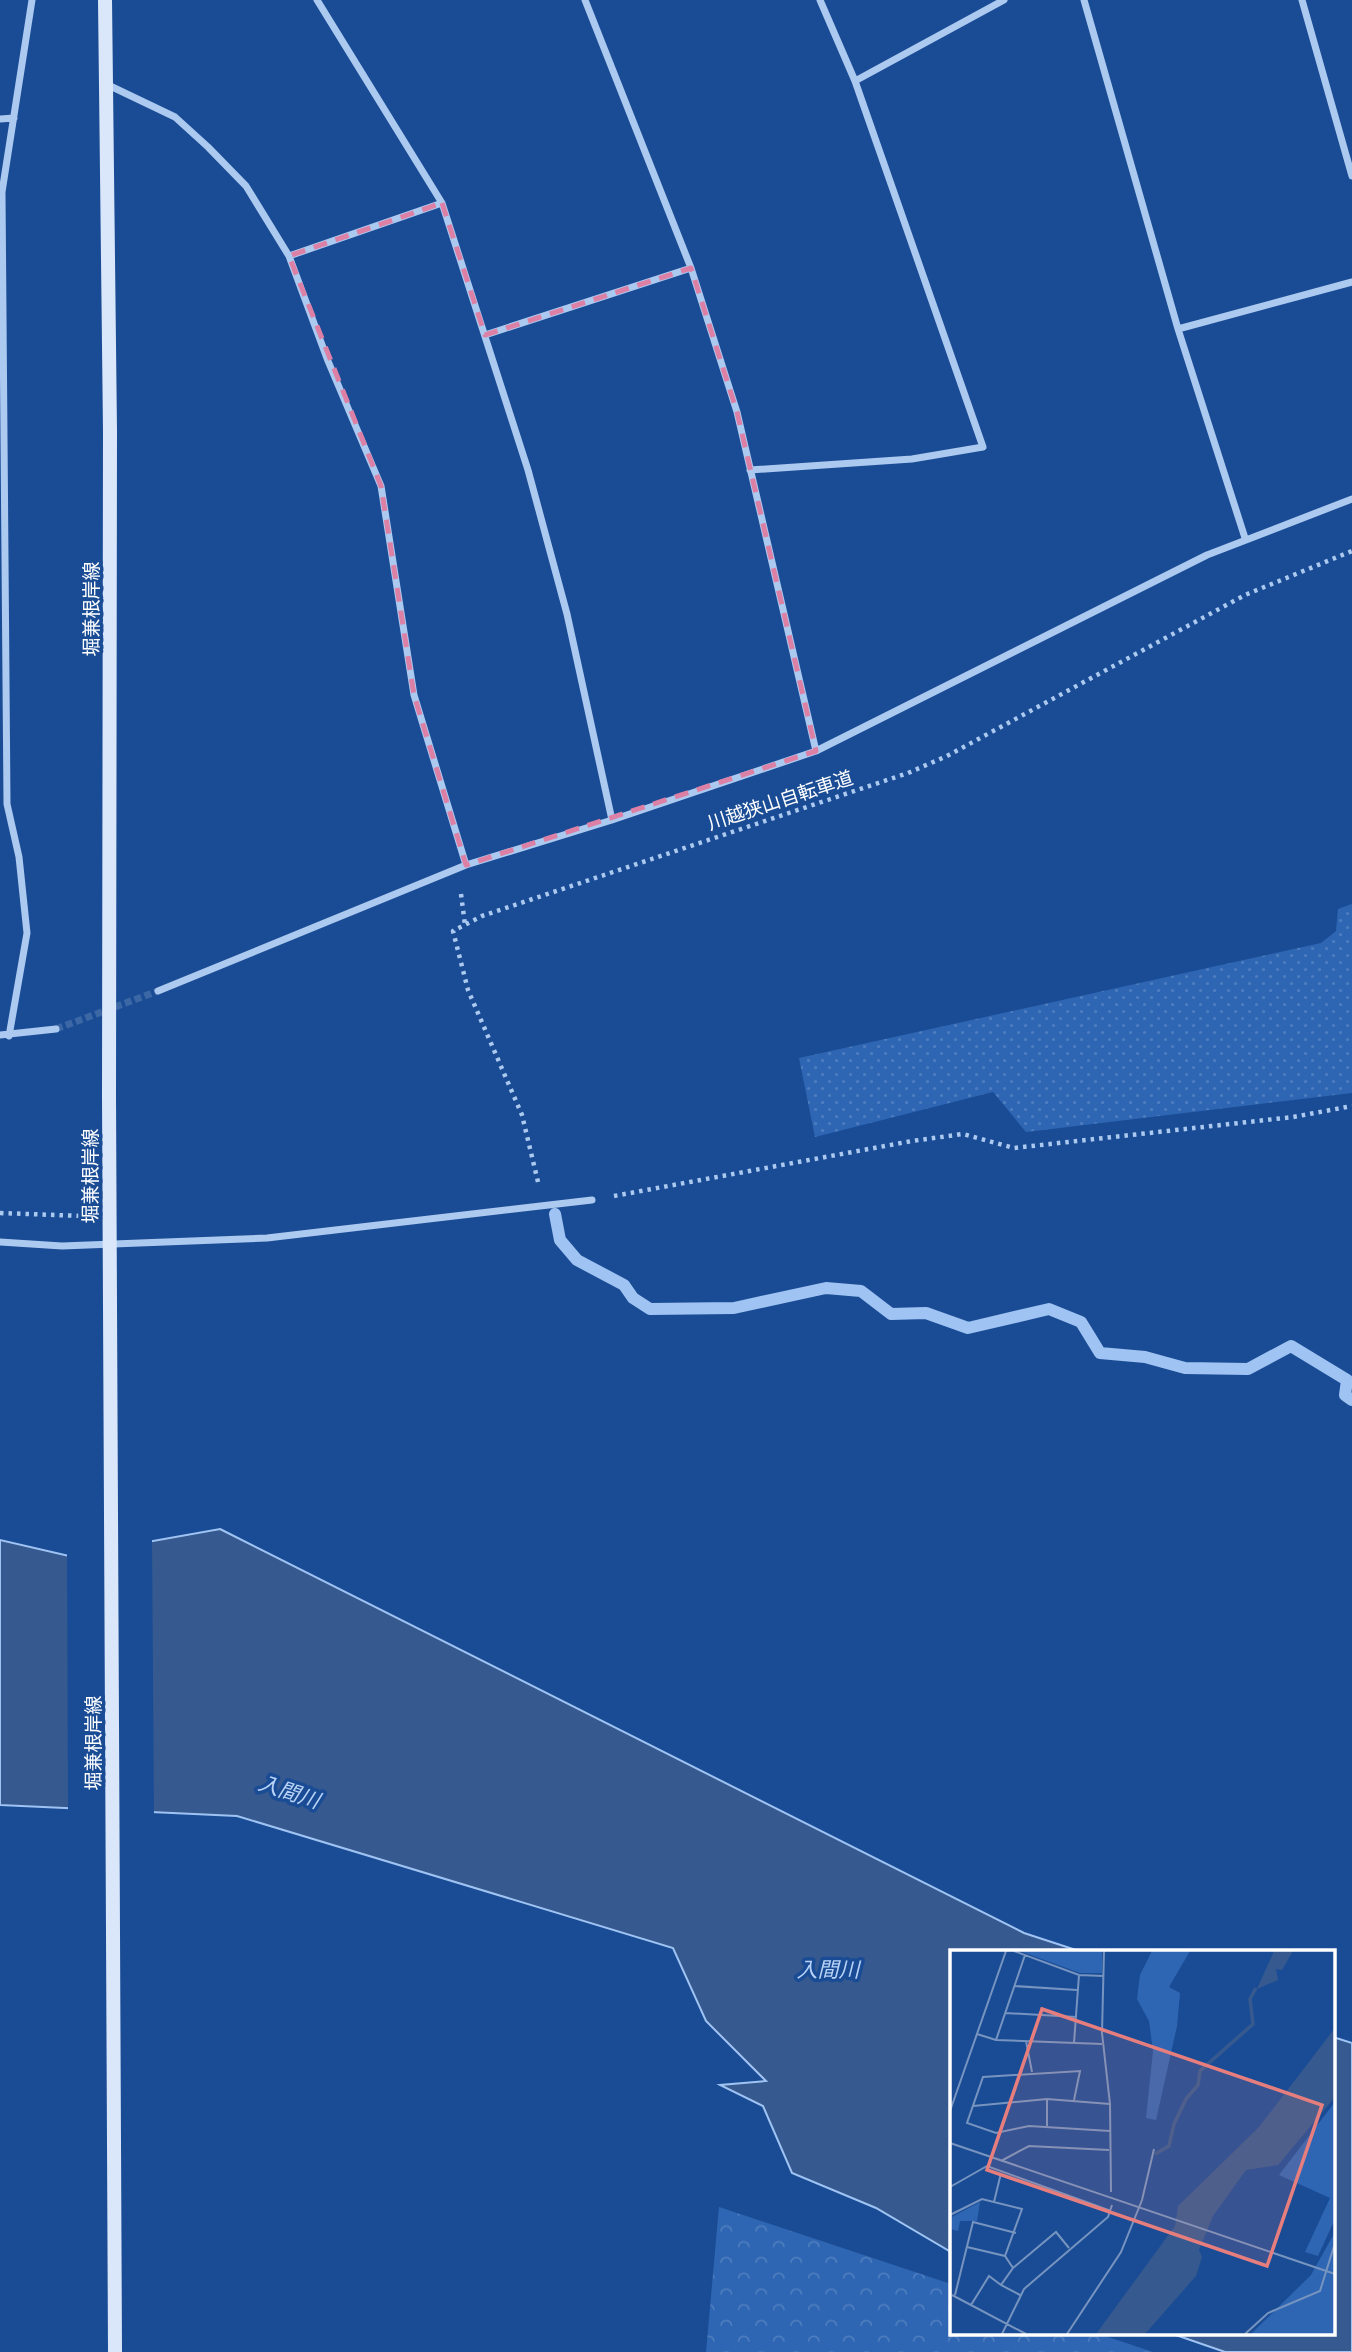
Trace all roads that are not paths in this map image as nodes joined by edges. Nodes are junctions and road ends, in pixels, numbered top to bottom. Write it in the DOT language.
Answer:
graph roads {
  1 [pos="32,0"];
  2 [pos="105,0"];
  3 [pos="317,0"];
  4 [pos="585,0"];
  5 [pos="820,0"];
  6 [pos="1004,0"];
  7 [pos="1084,0"];
  8 [pos="1302,0"];
  9 [pos="855,81"];
  10 [pos="105,84"];
  11 [pos="14,118"];
  12 [pos="0,119"];
  13 [pos="1352,176"];
  14 [pos="442,203"];
  15 [pos="289,256"];
  16 [pos="691,268"];
  17 [pos="1352,282"];
  18 [pos="1178,329"];
  19 [pos="485,335"];
  20 [pos="750,470"];
  21 [pos="1352,499"];
  22 [pos="1245,538"];
  23 [pos="816,751"];
  24 [pos="612,820"];
  25 [pos="466,865"];
  26 [pos="158,991"];
  27 [pos="56,1029"];
  28 [pos="4,1036"];
  29 [pos="592,1200"];
  30 [pos="0,1242"];
  31 [pos="115,2352"];
  1 -- 11 [label="street"];
  2 -- 10 [label="main road, 堀兼根岸線"];
  3 -- 14 [label="street"];
  4 -- 16 [label="street"];
  5 -- 9 [label="street"];
  6 -- 9 [label="street"];
  7 -- 18 [label="street"];
  8 -- 13 [label="street"];
  9 -- 20 [label="street"];
  10 -- 15 [label="street"];
  10 -- 31 [label="main road, 堀兼根岸線, bridge"];
  11 -- 12 [label="street"];
  11 -- 28 [label="street"];
  14 -- 15 [label="street"];
  14 -- 19 [label="street"];
  15 -- 25 [label="street"];
  16 -- 19 [label="street"];
  16 -- 20 [label="street"];
  17 -- 18 [label="street"];
  18 -- 22 [label="street"];
  19 -- 24 [label="street"];
  20 -- 23 [label="street"];
  21 -- 22 [label="street"];
  22 -- 23 [label="street"];
  23 -- 24 [label="street"];
  24 -- 25 [label="street"];
  25 -- 26 [label="street"];
  27 -- 28 [label="street"];
  29 -- 30 [label="street"];
}
